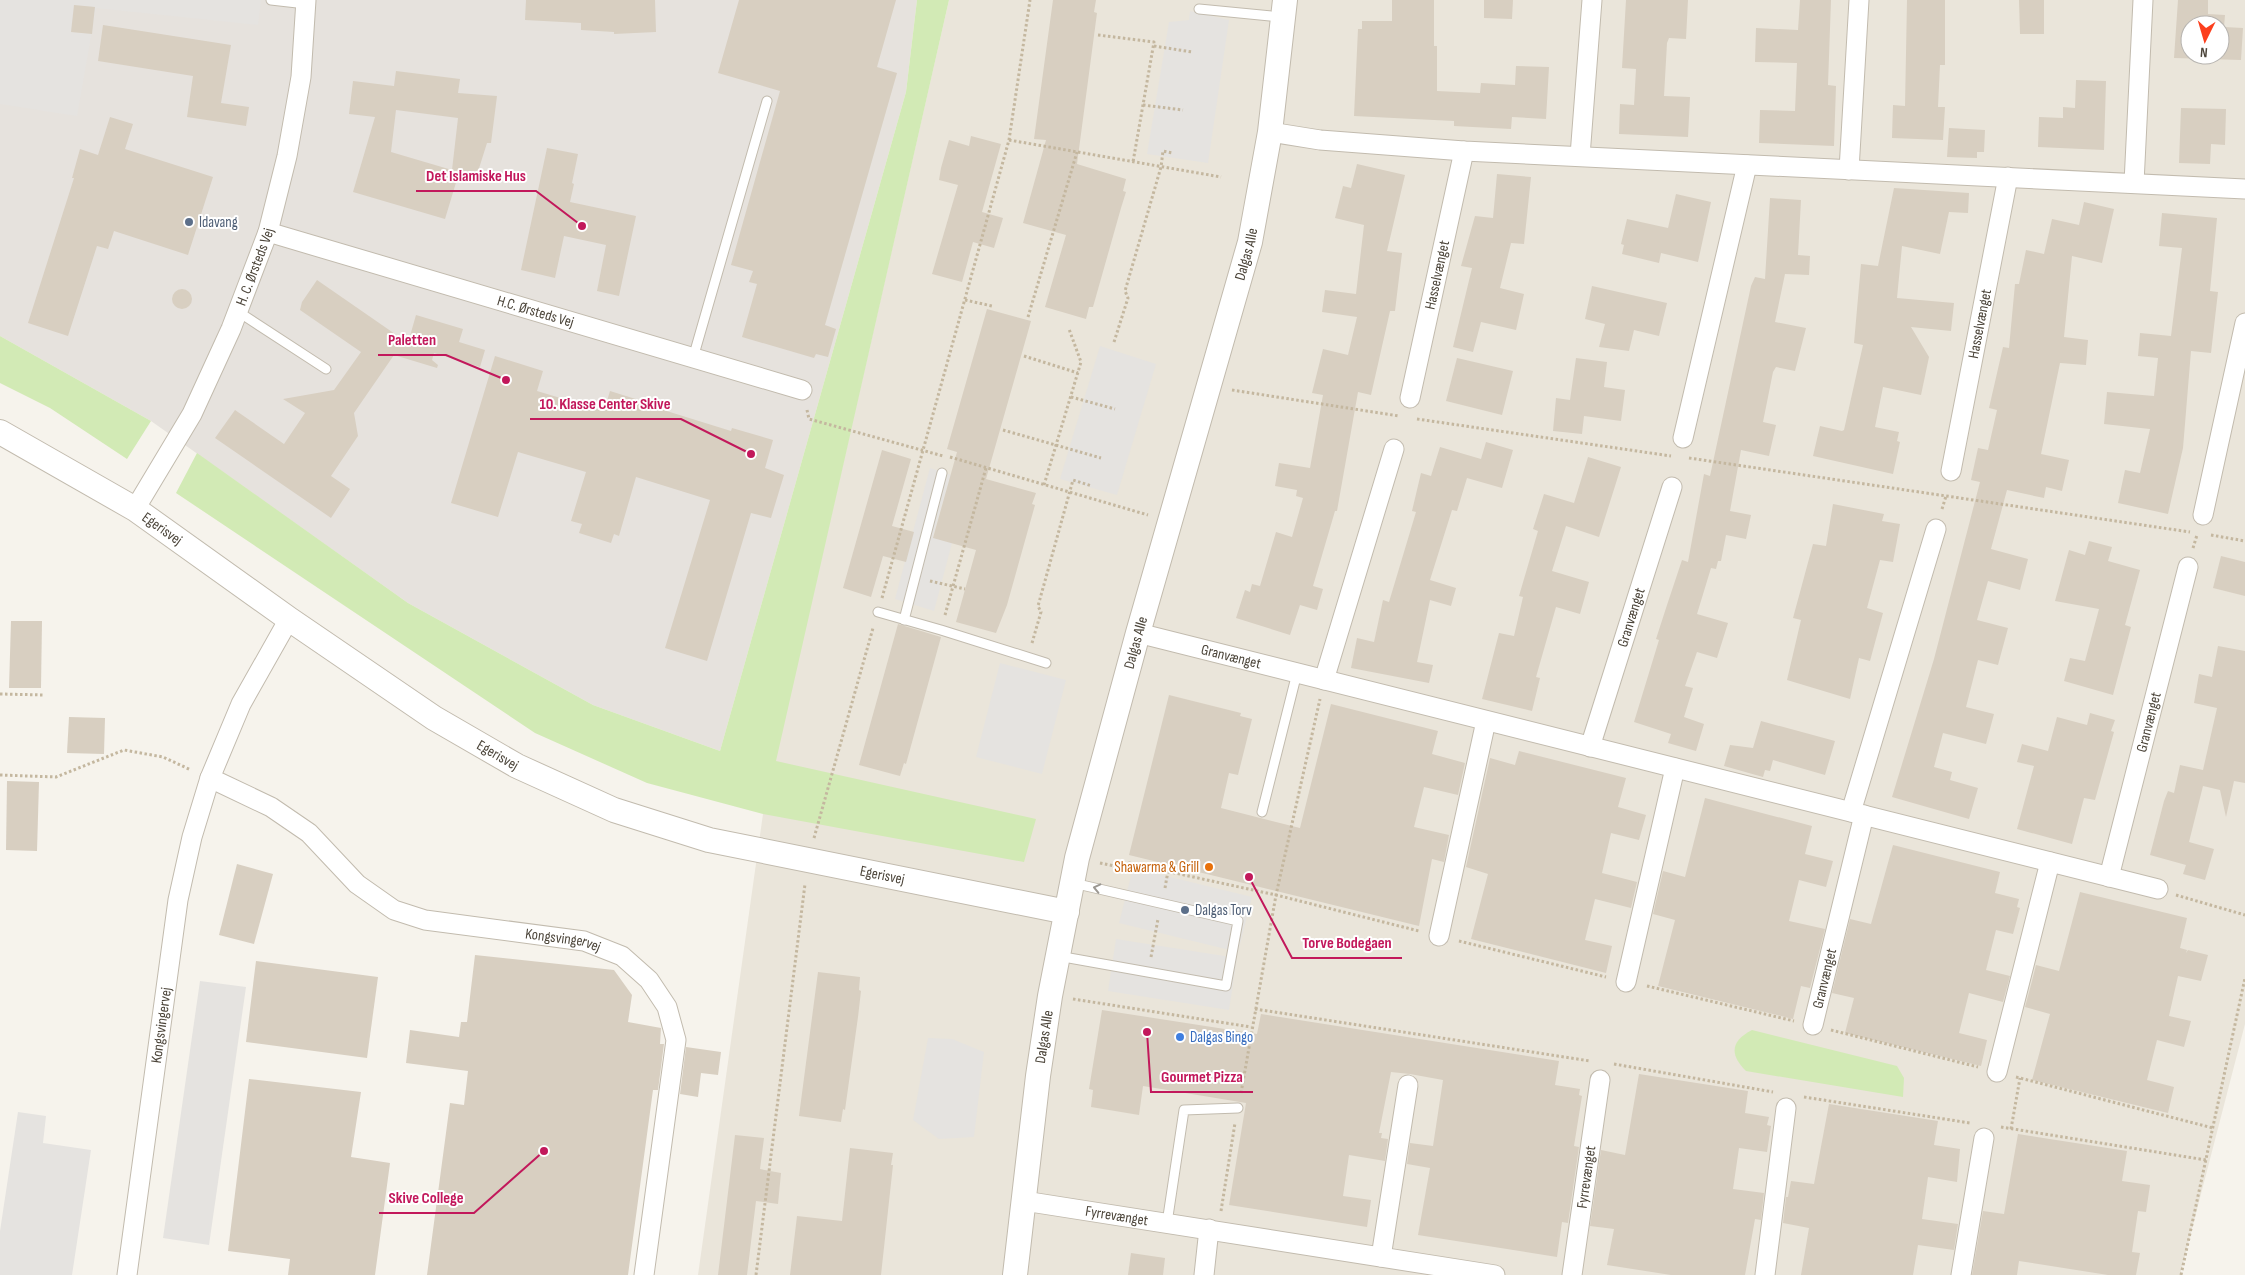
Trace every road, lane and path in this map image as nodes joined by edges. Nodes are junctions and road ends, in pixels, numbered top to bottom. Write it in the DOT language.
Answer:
graph roads {
  1 [pos="271,0"];
  2 [pos="1030,0"];
  3 [pos="1592,0"];
  4 [pos="1859,0"];
  5 [pos="2143,0"];
  6 [pos="306,2"];
  7 [pos="1199,9"];
  8 [pos="1284,9"];
  9 [pos="1098,35"];
  10 [pos="1154,46"];
  11 [pos="1192,52"];
  12 [pos="767,101"];
  13 [pos="1143,105"];
  14 [pos="1183,110"];
  15 [pos="1270,132"];
  16 [pos="1008,140"];
  17 [pos="1464,150"];
  18 [pos="1077,152"];
  19 [pos="1173,153"];
  20 [pos="1580,156"];
  21 [pos="1133,162"];
  22 [pos="1747,165"];
  23 [pos="1161,167"];
  24 [pos="1849,170"];
  25 [pos="1221,177"];
  26 [pos="2008,177"];
  27 [pos="2134,183"];
  28 [pos="2245,189"];
  29 [pos="268,232"];
  30 [pos="965,300"];
  31 [pos="992,306"];
  32 [pos="237,311"];
  33 [pos="1028,317"];
  34 [pos="2245,323"];
  35 [pos="1069,329"];
  36 [pos="1114,342"];
  37 [pos="1024,356"];
  38 [pos="693,358"];
  39 [pos="326,369"];
  40 [pos="1078,373"];
  41 [pos="1208,386"];
  42 [pos="802,390"];
  43 [pos="1071,397"];
  44 [pos="1410,398"];
  45 [pos="1115,409"];
  46 [pos="1406,417"];
  47 [pos="1004,430"];
  48 [pos="0,432"];
  49 [pos="1683,438"];
  50 [pos="1056,445"];
  51 [pos="1394,449"];
  52 [pos="924,450"];
  53 [pos="1101,458"];
  54 [pos="986,468"];
  55 [pos="1951,471"];
  56 [pos="942,474"];
  57 [pos="1044,485"];
  58 [pos="1092,486"];
  59 [pos="1672,487"];
  60 [pos="1070,492"];
  61 [pos="1946,496"];
  62 [pos="135,509"];
  63 [pos="1170,521"];
  64 [pos="2201,524"];
  65 [pos="1936,529"];
  66 [pos="2245,541"];
  67 [pos="2188,567"];
  68 [pos="915,578"];
  69 [pos="953,586"];
  70 [pos="965,589"];
  71 [pos="878,612"];
  72 [pos="289,619"];
  73 [pos="904,620"];
  74 [pos="941,630"];
  75 [pos="1138,633"];
  76 [pos="1028,658"];
  77 [pos="1046,663"];
  78 [pos="1297,673"];
  79 [pos="1324,680"];
  80 [pos="0,694"];
  81 [pos="45,695"];
  82 [pos="1486,721"];
  83 [pos="1590,747"];
  84 [pos="1675,768"];
  85 [pos="0,775"];
  86 [pos="210,778"];
  87 [pos="1262,812"];
  88 [pos="1857,814"];
  89 [pos="1077,858"];
  90 [pos="808,861"];
  91 [pos="2050,862"];
  92 [pos="1168,872"];
  93 [pos="2109,877"];
  94 [pos="1073,882"];
  95 [pos="2158,889"];
  96 [pos="1276,895"];
  97 [pos="1162,903"];
  98 [pos="1067,912"];
  99 [pos="2245,915"];
  100 [pos="1439,936"];
  101 [pos="1058,956"];
  102 [pos="1148,972"];
  103 [pos="2245,978"];
  104 [pos="1626,982"];
  105 [pos="1050,996"];
  106 [pos="1255,1008"];
  107 [pos="1813,1025"];
  108 [pos="1252,1027"];
  109 [pos="1596,1061"];
  110 [pos="1603,1071"];
  111 [pos="1997,1072"];
  112 [pos="2020,1078"];
  113 [pos="1408,1085"];
  114 [pos="1790,1099"];
  115 [pos="1238,1108"];
  116 [pos="2214,1128"];
  117 [pos="1983,1129"];
  118 [pos="2011,1129"];
  119 [pos="2206,1160"];
  120 [pos="1024,1201"];
  121 [pos="1167,1223"];
  122 [pos="1213,1230"];
  123 [pos="1381,1257"];
  124 [pos="127,1275"];
  125 [pos="644,1275"];
  126 [pos="756,1275"];
  127 [pos="1015,1275"];
  128 [pos="1204,1275"];
  129 [pos="1495,1275"];
  130 [pos="1572,1275"];
  131 [pos="1764,1275"];
  132 [pos="1961,1275"];
  133 [pos="2181,1275"];
  1 -- 6 [label="lane"];
  2 -- 16 [label="path"];
  3 -- 20 [label="street"];
  4 -- 24 [label="street"];
  5 -- 27 [label="street"];
  6 -- 29 [label="street, H. C. Ørsteds Vej"];
  7 -- 8 [label="lane, Dalgas Alle"];
  8 -- 15 [label="street, Dalgas Alle"];
  9 -- 10 [label="path"];
  10 -- 11 [label="path"];
  10 -- 13 [label="path"];
  12 -- 38 [label="lane"];
  13 -- 14 [label="path"];
  13 -- 21 [label="path"];
  15 -- 17 [label="street"];
  15 -- 41 [label="street, Dalgas Alle"];
  16 -- 18 [label="path"];
  16 -- 30 [label="path"];
  17 -- 20 [label="street"];
  17 -- 44 [label="street, Hasselvænget"];
  18 -- 21 [label="path"];
  18 -- 33 [label="path"];
  19 -- 23 [label="path"];
  20 -- 22 [label="street"];
  21 -- 23 [label="path"];
  22 -- 24 [label="street"];
  22 -- 49 [label="street"];
  23 -- 25 [label="path"];
  23 -- 36 [label="path"];
  24 -- 26 [label="street"];
  26 -- 27 [label="street"];
  26 -- 55 [label="street, Hasselvænget"];
  27 -- 28 [label="street"];
  29 -- 32 [label="street, H. C. Ørsteds Vej"];
  29 -- 38 [label="street, H.C. Ørsteds Vej"];
  30 -- 31 [label="path"];
  30 -- 52 [label="path"];
  32 -- 39 [label="lane"];
  32 -- 62 [label="street, H. C. Ørsteds Vej"];
  34 -- 64 [label="street"];
  35 -- 40 [label="path"];
  37 -- 40 [label="path"];
  38 -- 42 [label="street, H.C. Ørsteds Vej"];
  40 -- 43 [label="path"];
  41 -- 46 [label="path"];
  41 -- 63 [label="street, Dalgas Alle"];
  42 -- 52 [label="path"];
  43 -- 45 [label="path"];
  43 -- 50 [label="path"];
  44 -- 46 [label="path"];
  46 -- 61 [label="path"];
  47 -- 50 [label="path"];
  48 -- 62 [label="street, Egerisvej"];
  50 -- 53 [label="path"];
  50 -- 57 [label="path"];
  51 -- 79 [label="street"];
  52 -- 54 [label="path"];
  52 -- 71 [label="path"];
  54 -- 57 [label="path"];
  54 -- 69 [label="path"];
  55 -- 61 [label="path"];
  56 -- 68 [label="lane"];
  57 -- 60 [label="path"];
  58 -- 60 [label="path"];
  59 -- 83 [label="street, Granvænget"];
  60 -- 63 [label="path"];
  60 -- 76 [label="path"];
  61 -- 64 [label="path"];
  61 -- 65 [label="path"];
  62 -- 72 [label="street, Egerisvej"];
  63 -- 75 [label="street, Dalgas Alle"];
  64 -- 66 [label="path"];
  64 -- 67 [label="path"];
  65 -- 88 [label="street, Granvænget"];
  67 -- 93 [label="street, Granvænget"];
  68 -- 69 [label="path"];
  68 -- 73 [label="lane"];
  69 -- 70 [label="path"];
  69 -- 74 [label="path"];
  71 -- 73 [label="lane"];
  71 -- 90 [label="path"];
  72 -- 86 [label="street, Kongsvingervej"];
  72 -- 90 [label="street, Egerisvej"];
  73 -- 74 [label="lane"];
  74 -- 76 [label="lane"];
  75 -- 78 [label="street, Granvænget"];
  75 -- 89 [label="street, Dalgas Alle"];
  76 -- 77 [label="lane"];
  78 -- 79 [label="street, Granvænget"];
  78 -- 87 [label="lane"];
  79 -- 82 [label="street, Granvænget"];
  79 -- 96 [label="path"];
  80 -- 81 [label="path"];
  82 -- 83 [label="street, Granvænget"];
  82 -- 100 [label="street"];
  83 -- 84 [label="street, Granvænget"];
  84 -- 88 [label="street, Granvænget"];
  84 -- 104 [label="street"];
  85 -- 86 [label="path"];
  86 -- 124 [label="street, Kongsvingervej"];
  86 -- 125 [label="street, Kongsvingervej"];
  88 -- 91 [label="street, Granvænget"];
  88 -- 107 [label="street, Granvænget"];
  89 -- 92 [label="path"];
  89 -- 94 [label="street, Dalgas Alle"];
  90 -- 98 [label="street, Egerisvej"];
  90 -- 126 [label="path"];
  91 -- 93 [label="street, Granvænget"];
  91 -- 111 [label="street"];
  92 -- 96 [label="path"];
  92 -- 97 [label="path"];
  93 -- 95 [label="street, Granvænget"];
  97 -- 94 [label="lane, one-way"];
  94 -- 98 [label="street, Dalgas Alle"];
  95 -- 99 [label="path"];
  96 -- 100 [label="path"];
  96 -- 106 [label="path"];
  97 -- 102 [label="path"];
  97 -- 102 [label="lane"];
  98 -- 101 [label="street, Dalgas Alle"];
  100 -- 104 [label="path"];
  101 -- 102 [label="lane"];
  101 -- 105 [label="street, Dalgas Alle"];
  103 -- 116 [label="path"];
  104 -- 107 [label="path"];
  105 -- 108 [label="path"];
  105 -- 120 [label="street, Dalgas Alle"];
  106 -- 108 [label="path"];
  106 -- 109 [label="path"];
  107 -- 111 [label="path"];
  108 -- 115 [label="path"];
  110 -- 114 [label="path"];
  110 -- 130 [label="street, Fyrrevænget"];
  111 -- 112 [label="path"];
  112 -- 116 [label="path"];
  112 -- 118 [label="path"];
  113 -- 123 [label="street"];
  114 -- 117 [label="path"];
  114 -- 131 [label="street"];
  115 -- 121 [label="lane"];
  115 -- 122 [label="path"];
  116 -- 119 [label="path"];
  117 -- 118 [label="path"];
  117 -- 132 [label="street"];
  118 -- 119 [label="path"];
  119 -- 133 [label="path"];
  120 -- 121 [label="street, Fyrrevænget"];
  120 -- 127 [label="street, Dalgas Alle"];
  121 -- 122 [label="street, Fyrrevænget"];
  122 -- 123 [label="street, Fyrrevænget"];
  122 -- 128 [label="street"];
  123 -- 129 [label="street, Fyrrevænget"];
}
